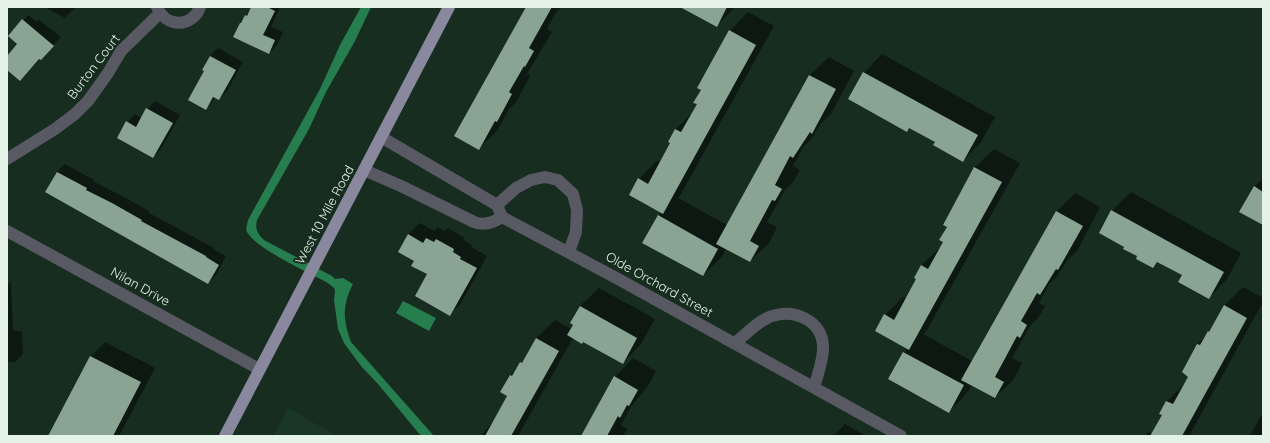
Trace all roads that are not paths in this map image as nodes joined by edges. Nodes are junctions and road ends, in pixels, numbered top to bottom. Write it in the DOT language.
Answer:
graph roads {
  1 [pos="200,7"];
  2 [pos="448,7"];
  3 [pos="158,10"];
  4 [pos="381,137"];
  5 [pos="7,159"];
  6 [pos="364,170"];
  7 [pos="496,205"];
  8 [pos="502,217"];
  9 [pos="7,231"];
  10 [pos="569,252"];
  11 [pos="735,343"];
  12 [pos="259,369"];
  13 [pos="814,387"];
  14 [pos="225,436"];
  15 [pos="901,436"];
  1 -- 3 [label="street, Burton Court"];
  2 -- 4 [label="main road, West 10 Mile Road"];
  3 -- 5 [label="street, Burton Court"];
  4 -- 6 [label="main road, West 10 Mile Road"];
  4 -- 7 [label="street"];
  6 -- 8 [label="street"];
  6 -- 12 [label="main road, West 10 Mile Road"];
  7 -- 8 [label="street"];
  7 -- 10 [label="street"];
  8 -- 10 [label="street, Olde Orchard Street"];
  9 -- 12 [label="street, Nilan Drive"];
  10 -- 11 [label="street, Olde Orchard Street"];
  11 -- 13 [label="street, Olde Orchard Street"];
  11 -- 13 [label="street"];
  12 -- 14 [label="main road, West 10 Mile Road"];
  13 -- 15 [label="street, Olde Orchard Street"];
}
